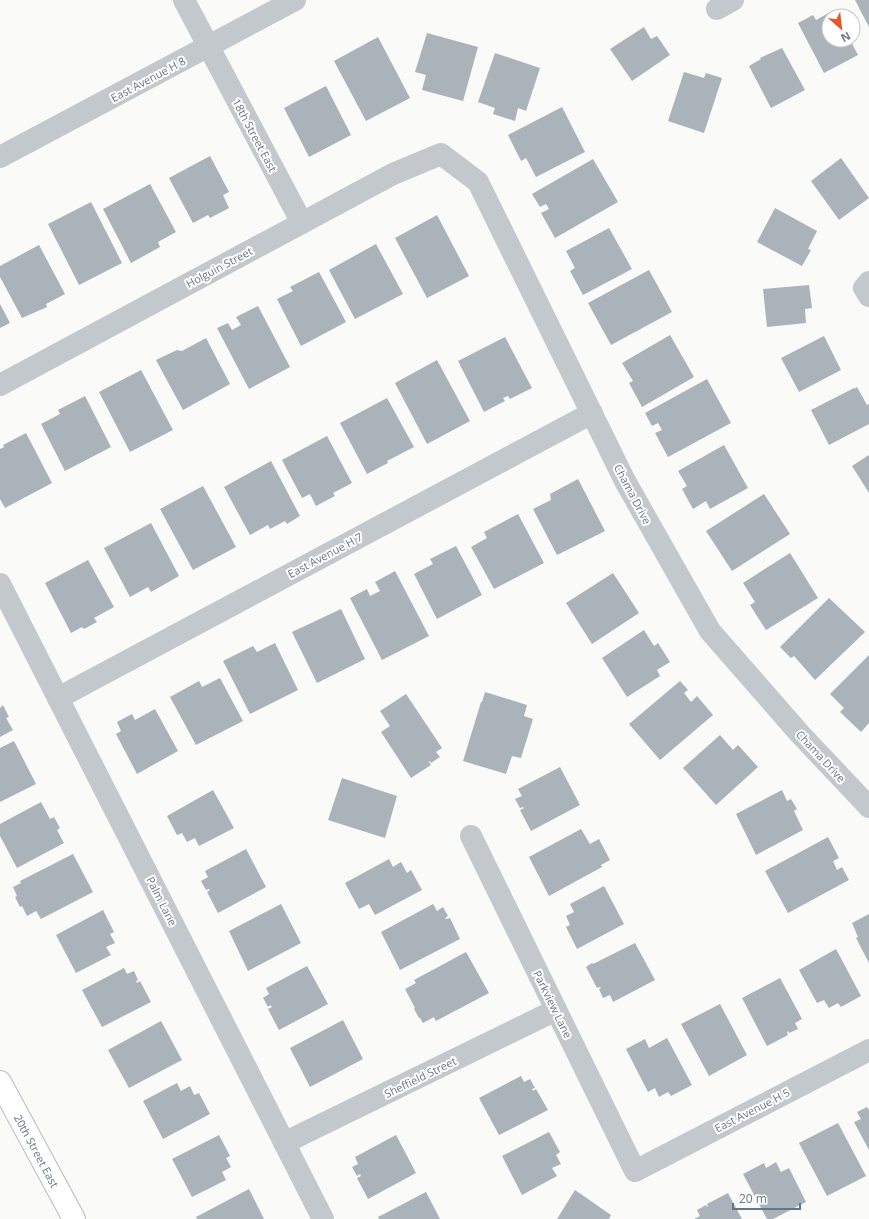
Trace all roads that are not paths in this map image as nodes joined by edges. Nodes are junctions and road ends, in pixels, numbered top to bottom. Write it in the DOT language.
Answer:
graph roads {
  1 [pos="184,0"];
  2 [pos="295,0"];
  3 [pos="208,47"];
  4 [pos="441,154"];
  5 [pos="0,158"];
  6 [pos="302,223"];
  7 [pos="0,385"];
  8 [pos="592,413"];
  9 [pos="0,584"];
  10 [pos="58,698"];
  11 [pos="869,807"];
  12 [pos="471,836"];
  13 [pos="556,1010"];
  14 [pos="869,1050"];
  15 [pos="0,1082"];
  16 [pos="284,1143"];
  17 [pos="635,1171"];
  18 [pos="74,1219"];
  19 [pos="323,1219"];
  1 -- 3 [label="street, 18th Street East"];
  2 -- 3 [label="street, East Avenue H 8"];
  3 -- 5 [label="street, East Avenue H 8"];
  3 -- 6 [label="street, 18th Street East"];
  4 -- 6 [label="street, Holguin Street"];
  4 -- 8 [label="street, Chama Drive"];
  6 -- 7 [label="street, Holguin Street"];
  8 -- 10 [label="street, East Avenue H 7"];
  8 -- 11 [label="street, Chama Drive"];
  9 -- 10 [label="street, Palm Lane"];
  10 -- 16 [label="street, Palm Lane"];
  12 -- 13 [label="street, Parkview Lane"];
  13 -- 16 [label="street, Sheffield Street"];
  13 -- 17 [label="street, Parkview Lane"];
  14 -- 17 [label="street, East Avenue H 5"];
  15 -- 18 [label="main road, 20th Street East"];
  16 -- 19 [label="street, Palm Lane"];
}
